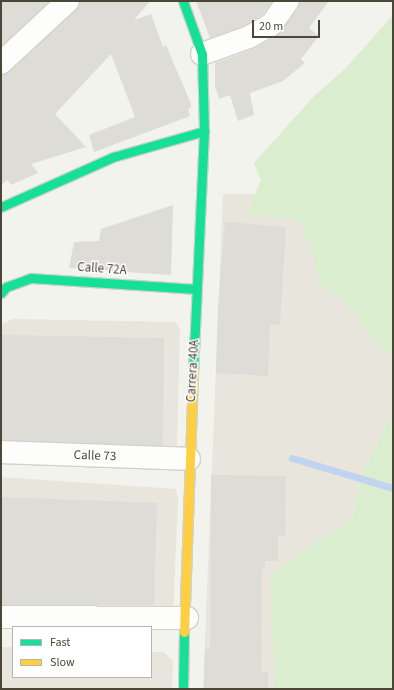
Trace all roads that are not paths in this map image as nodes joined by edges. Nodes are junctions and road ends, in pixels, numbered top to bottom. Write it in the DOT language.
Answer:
graph roads {
  1 [pos="68,1"];
  2 [pos="183,1"];
  3 [pos="288,1"];
  4 [pos="202,54"];
  5 [pos="1,63"];
  6 [pos="204,131"];
  7 [pos="1,207"];
  8 [pos="196,288"];
  9 [pos="4,290"];
  10 [pos="1,452"];
  11 [pos="189,459"];
  12 [pos="1,617"];
  13 [pos="187,618"];
  14 [pos="183,689"];
  1 -- 5 [label="street"];
  2 -- 4 [label="street, Carrera 40A"];
  3 -- 4 [label="street"];
  4 -- 6 [label="street, Carrera 40A"];
  6 -- 7 [label="street"];
  6 -- 8 [label="street, Carrera 40A"];
  8 -- 9 [label="street, Calle 72A"];
  8 -- 11 [label="street, Carrera 40A"];
  10 -- 11 [label="street, Calle 73"];
  11 -- 13 [label="street, Carrera 40A"];
  12 -- 13 [label="street"];
  13 -- 14 [label="street, Carrera 40A"];
}
